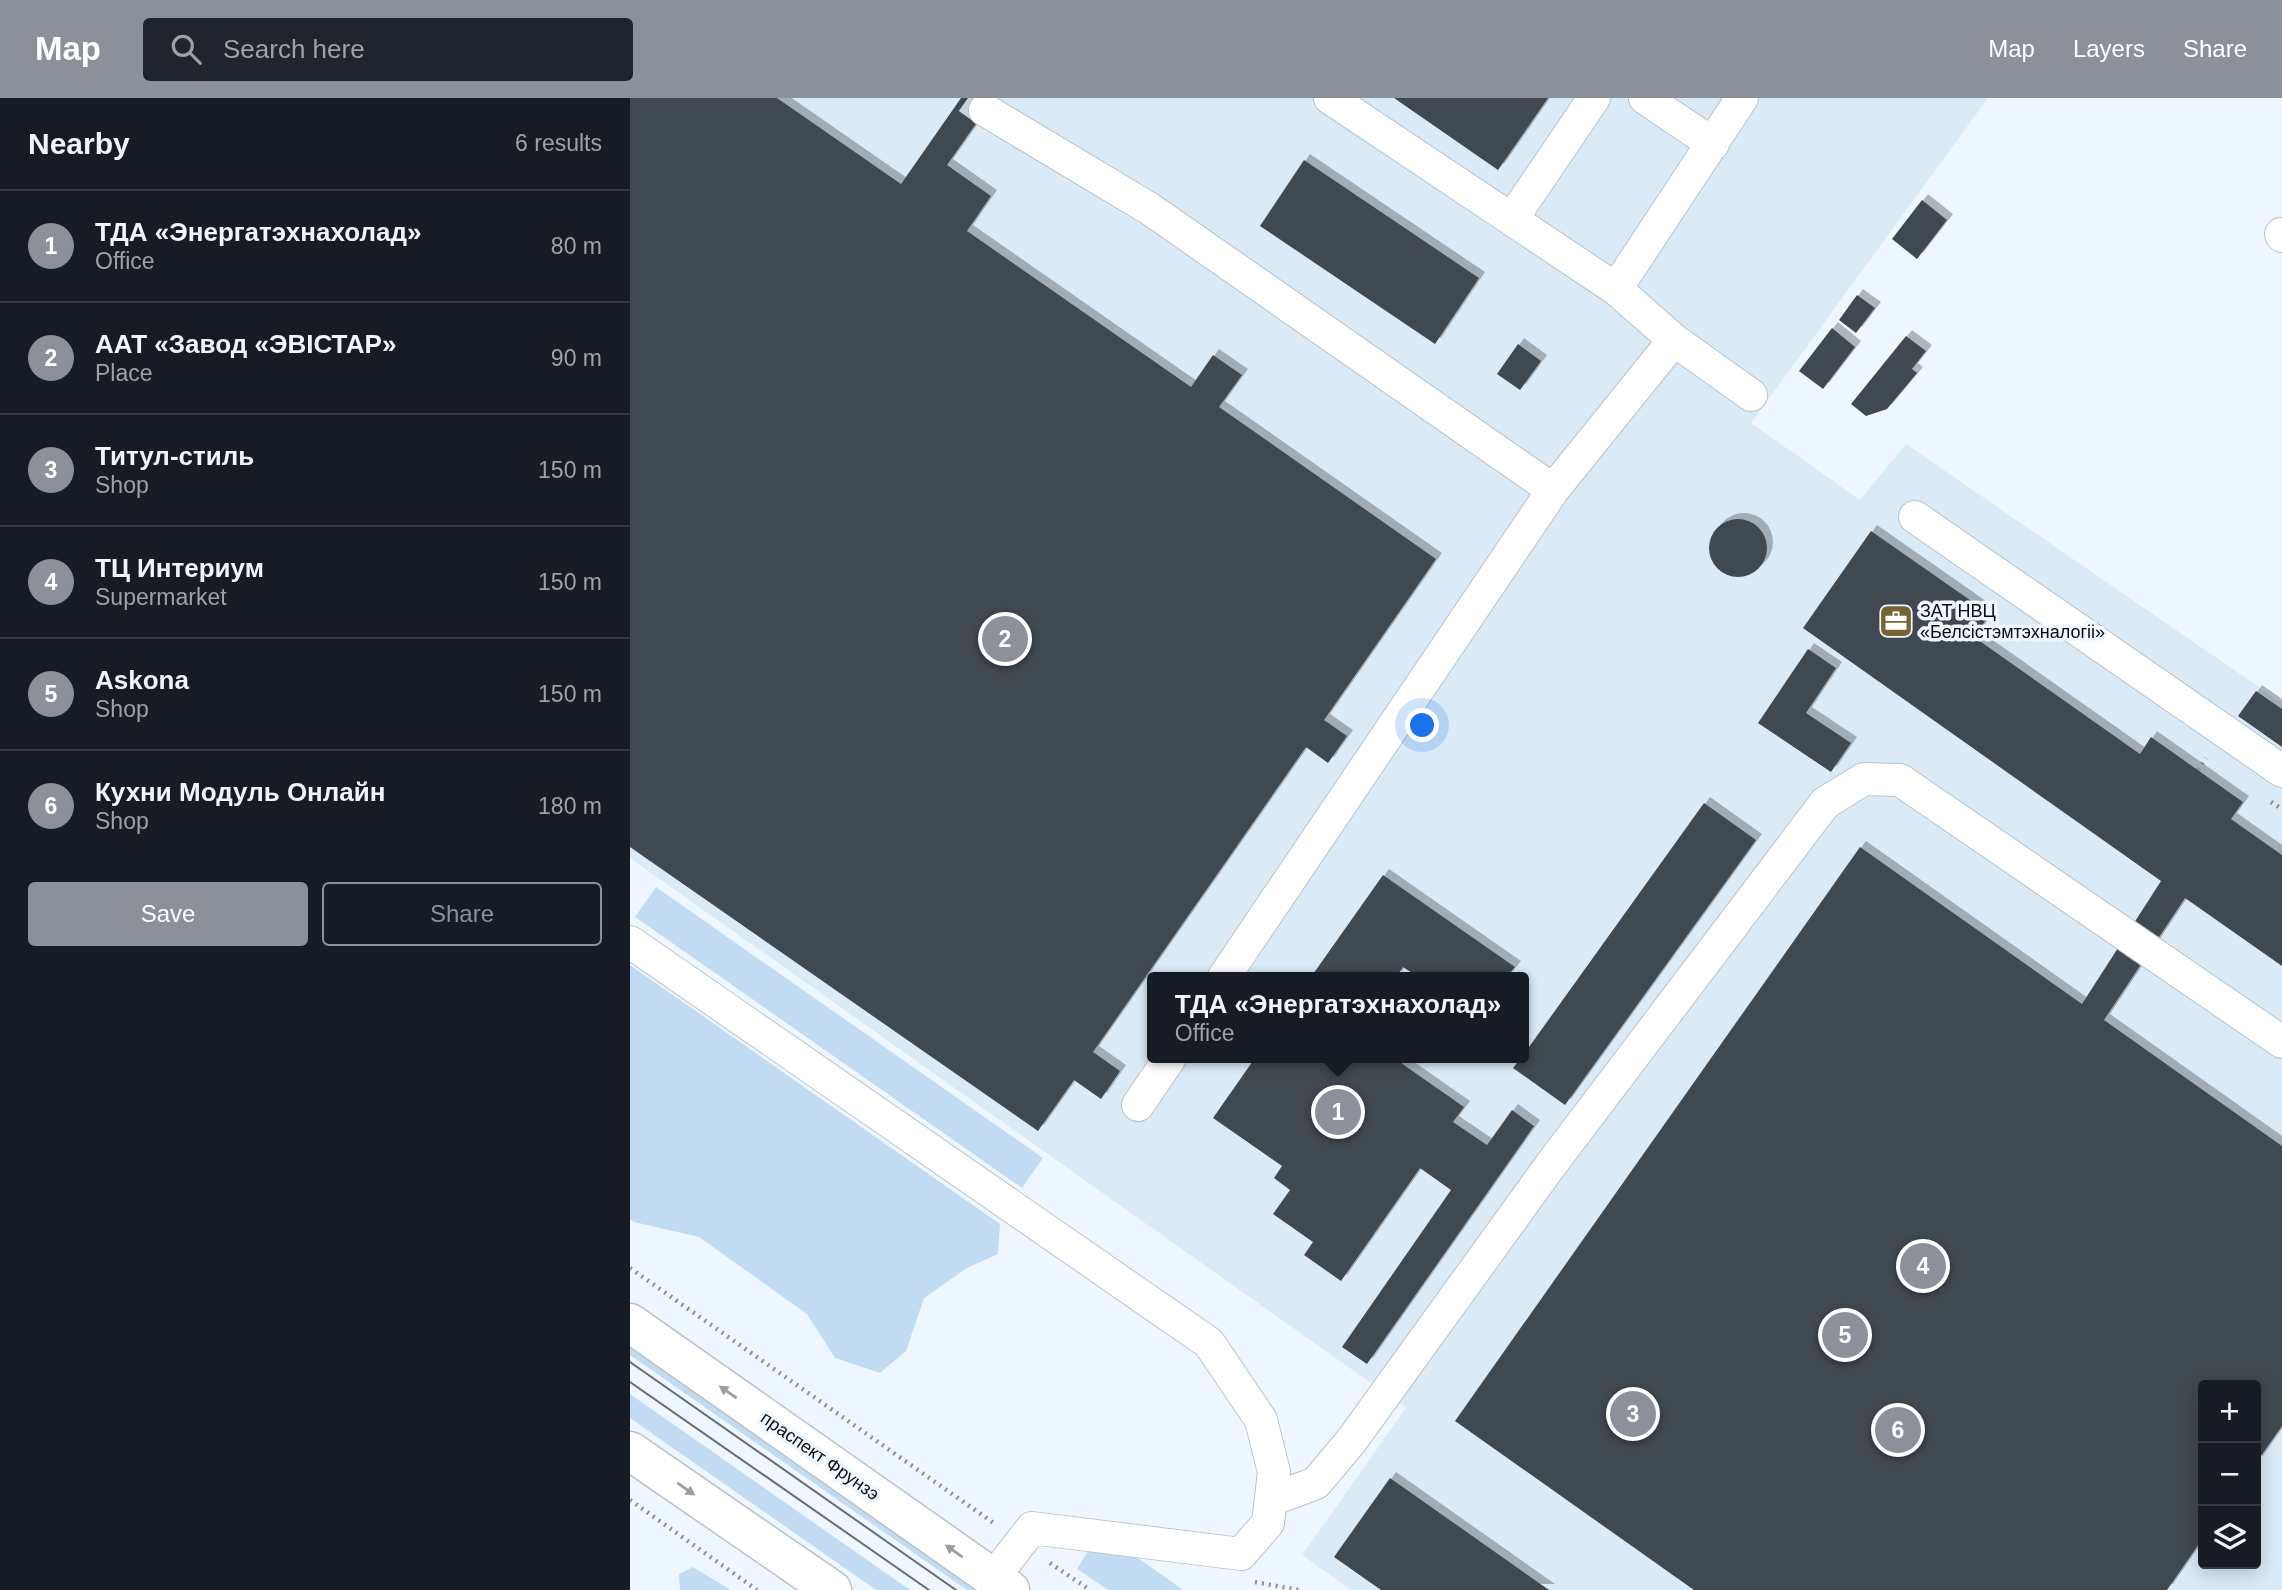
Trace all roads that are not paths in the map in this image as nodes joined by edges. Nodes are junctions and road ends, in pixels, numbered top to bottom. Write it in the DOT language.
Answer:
graph roads {
  1 [pos="1330,98"];
  2 [pos="1594,98"];
  3 [pos="1645,98"];
  4 [pos="1742,98"];
  5 [pos="985,110"];
  6 [pos="1713,145"];
  7 [pos="1512,219"];
  8 [pos="1616,289"];
  9 [pos="1674,340"];
  10 [pos="1751,395"];
  11 [pos="1553,491"];
  12 [pos="1915,517"];
  13 [pos="2282,771"];
  14 [pos="630,942"];
  15 [pos="1227,972"];
  16 [pos="2282,1042"];
  17 [pos="1167,1063"];
  18 [pos="1138,1105"];
  19 [pos="630,1323"];
  20 [pos="630,1451"];
  21 [pos="1271,1500"];
  22 [pos="1002,1584"];
  23 [pos="832,1590"];
  1 -- 7 [label="lane"];
  2 -- 7 [label="lane"];
  3 -- 6 [label="lane"];
  4 -- 6 [label="lane"];
  5 -- 11 [label="lane"];
  6 -- 8 [label="lane"];
  7 -- 8 [label="lane"];
  8 -- 9 [label="lane"];
  9 -- 10 [label="lane"];
  9 -- 11 [label="lane"];
  11 -- 15 [label="lane"];
  12 -- 13 [label="lane"];
  14 -- 21 [label="lane"];
  16 -- 21 [label="lane"];
  17 -- 18 [label="lane"];
  22 -- 19 [label="main road, праспект Фрунзэ, one-way"];
  20 -- 23 [label="main road, one-way"];
  21 -- 22 [label="lane"];
}
